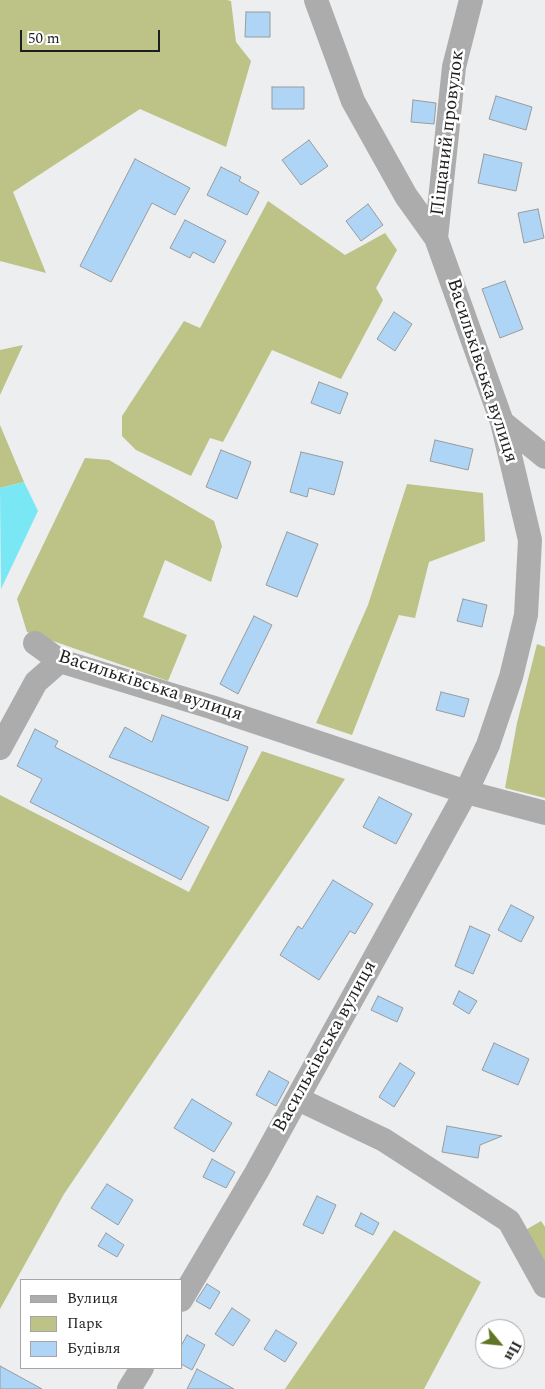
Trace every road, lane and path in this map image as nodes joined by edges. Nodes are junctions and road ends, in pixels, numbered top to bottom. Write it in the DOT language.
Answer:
graph roads {
  1 [pos="316,0"];
  2 [pos="471,0"];
  3 [pos="436,238"];
  4 [pos="502,422"];
  5 [pos="545,457"];
  6 [pos="545,517"];
  7 [pos="530,540"];
  8 [pos="35,643"];
  9 [pos="60,661"];
  10 [pos="0,748"];
  11 [pos="466,792"];
  12 [pos="545,813"];
  13 [pos="298,1098"];
  14 [pos="545,1286"];
  15 [pos="182,1298"];
  16 [pos="141,1369"];
  17 [pos="129,1389"];
  1 -- 3 [label="street, Васильківська вулиця"];
  2 -- 3 [label="street, Піщаний провулок"];
  3 -- 4 [label="street, Васильківська вулиця"];
  4 -- 5 [label="street"];
  4 -- 7 [label="street, Васильківська вулиця"];
  6 -- 7 [label="street"];
  7 -- 11 [label="street, Васильківська вулиця"];
  8 -- 9 [label="street, Васильківська вулиця"];
  9 -- 10 [label="street"];
  9 -- 11 [label="street, Васильківська вулиця"];
  11 -- 12 [label="street, Васильківська вулиця"];
  11 -- 13 [label="street, Васильківська вулиця"];
  13 -- 14 [label="street"];
  13 -- 15 [label="street, Васильківська вулиця"];
  16 -- 17 [label="street"];
}
